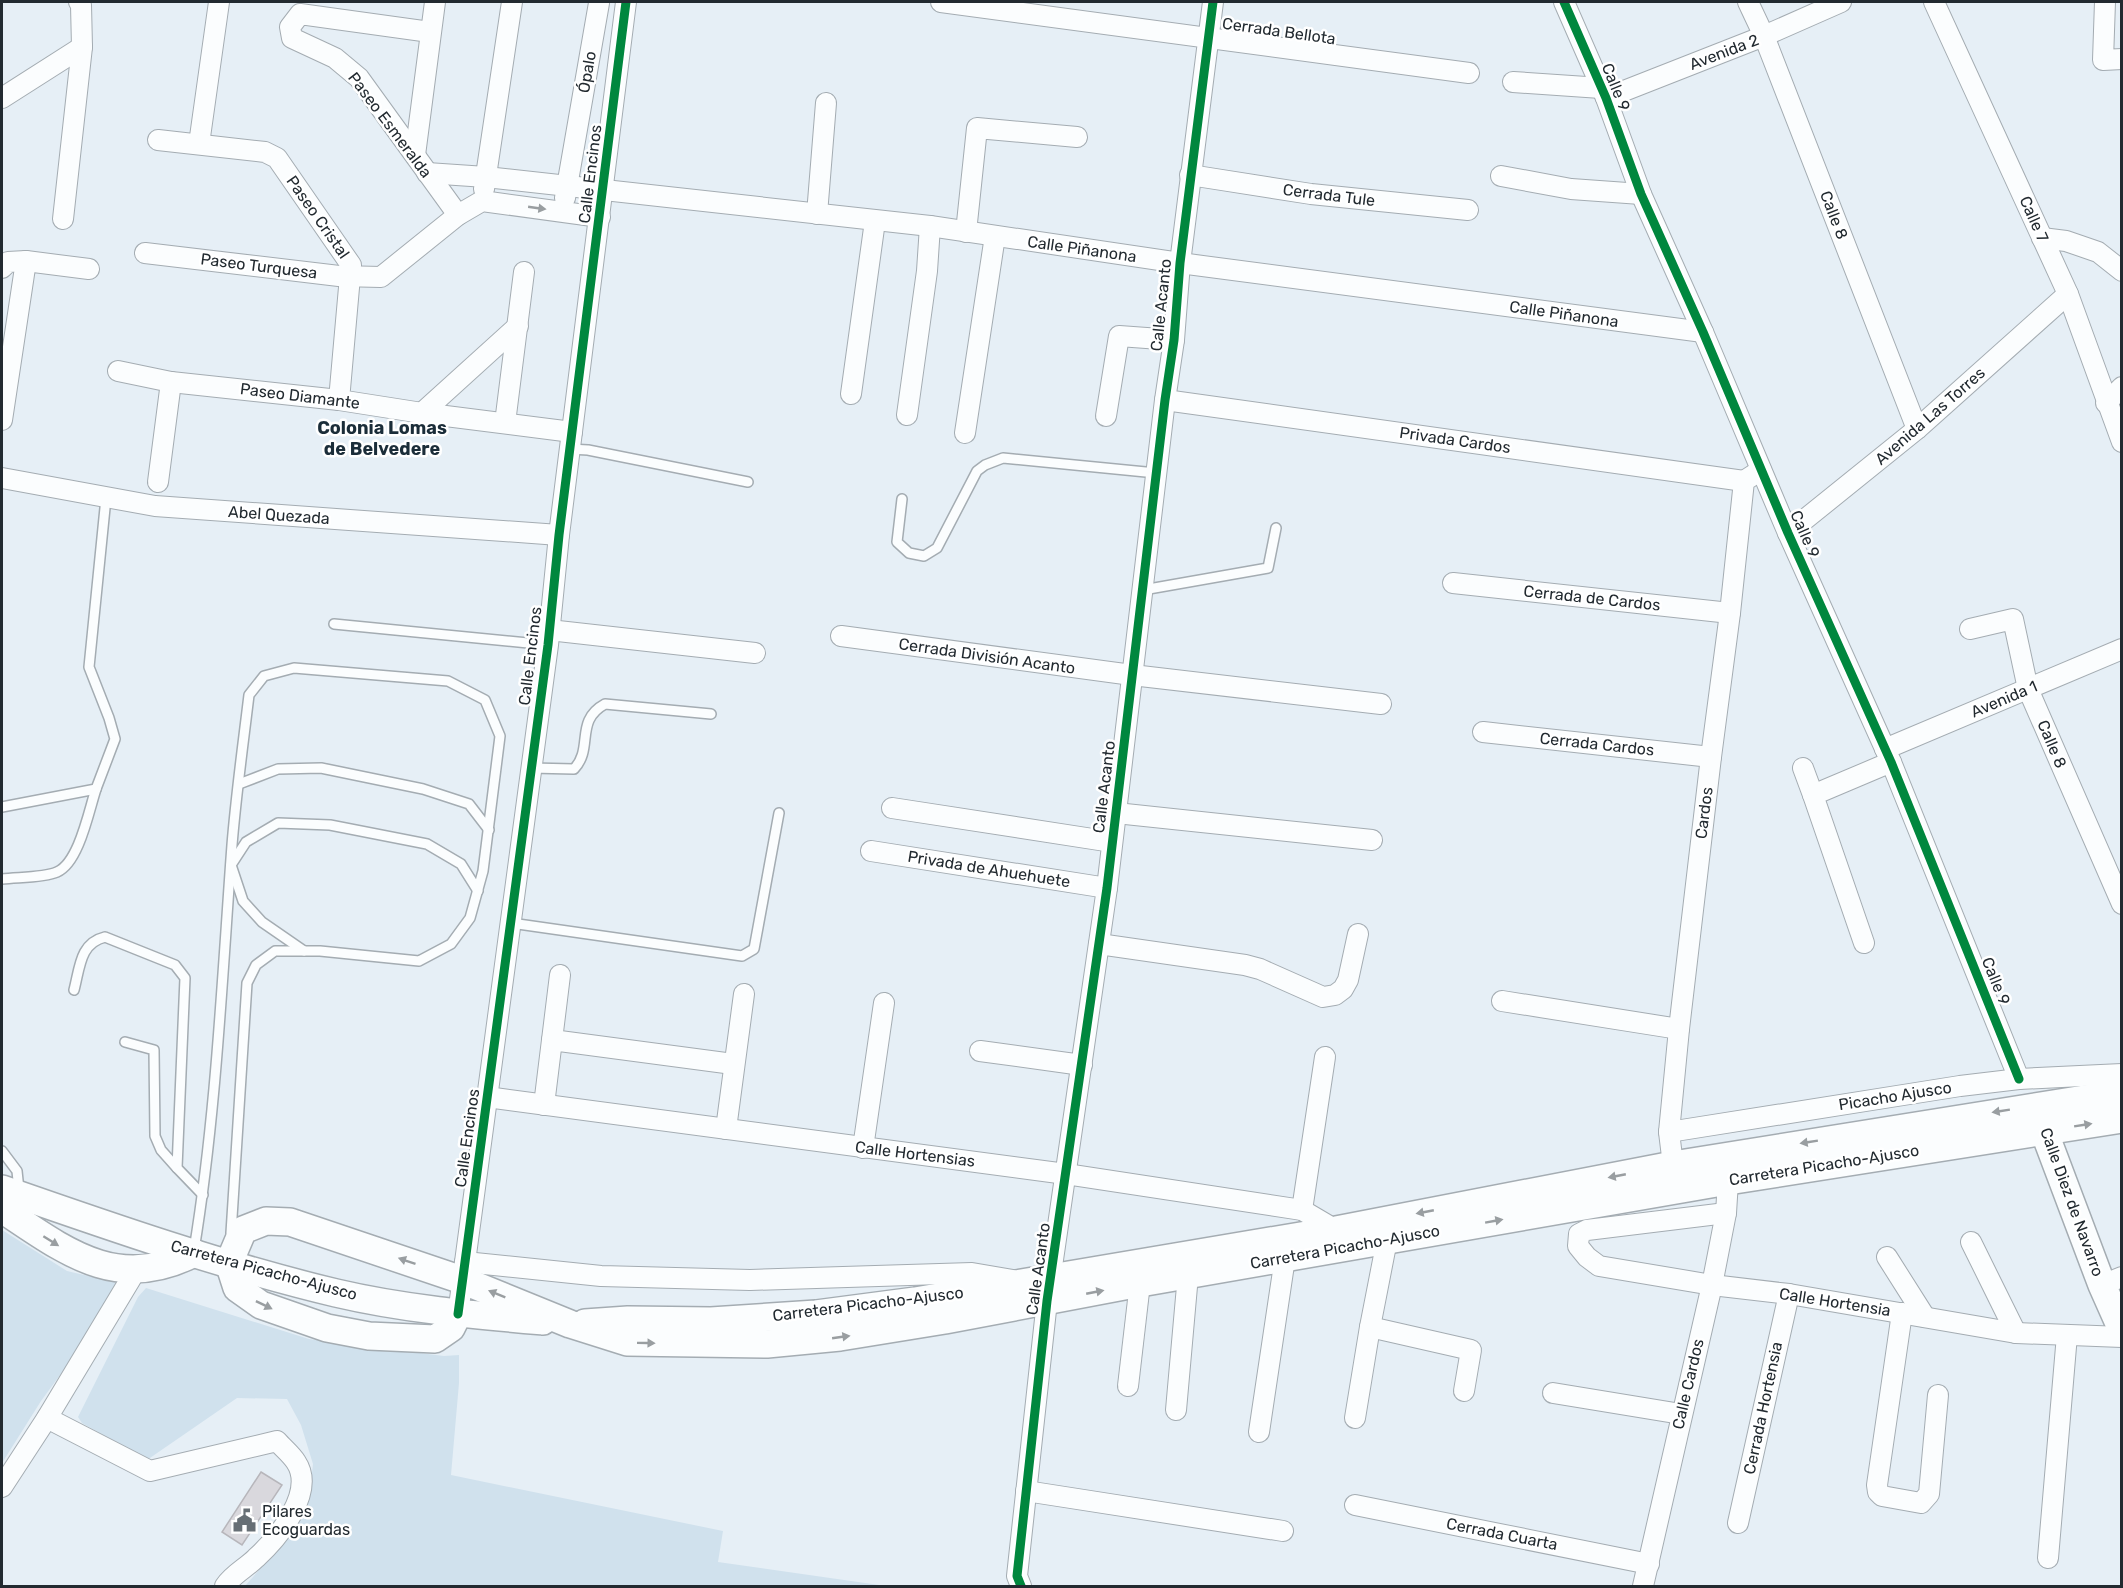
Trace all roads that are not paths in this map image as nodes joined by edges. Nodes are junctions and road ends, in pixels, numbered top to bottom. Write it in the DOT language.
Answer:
graph roads {
  1 [pos="219,2"];
  2 [pos="435,2"];
  3 [pos="512,2"];
  4 [pos="626,2"];
  5 [pos="941,2"];
  6 [pos="1213,2"];
  7 [pos="1564,2"];
  8 [pos="1748,2"];
  9 [pos="1841,2"];
  10 [pos="1934,2"];
  11 [pos="2105,2"];
  12 [pos="82,3"];
  13 [pos="599,3"];
  14 [pos="430,33"];
  15 [pos="1764,36"];
  16 [pos="1209,37"];
  17 [pos="82,47"];
  18 [pos="2112,60"];
  19 [pos="1469,73"];
  20 [pos="1513,82"];
  21 [pos="1603,93"];
  22 [pos="2,98"];
  23 [pos="826,103"];
  24 [pos="1077,137"];
  25 [pos="158,140"];
  26 [pos="199,144"];
  27 [pos="415,155"];
  28 [pos="428,173"];
  29 [pos="1191,175"];
  30 [pos="1501,176"];
  31 [pos="486,177"];
  32 [pos="567,186"];
  33 [pos="599,190"];
  34 [pos="1641,194"];
  35 [pos="482,201"];
  36 [pos="1468,210"];
  37 [pos="562,212"];
  38 [pos="817,214"];
  39 [pos="458,215"];
  40 [pos="600,217"];
  41 [pos="63,219"];
  42 [pos="875,221"];
  43 [pos="930,226"];
  44 [pos="966,232"];
  45 [pos="995,236"];
  46 [pos="2042,238"];
  47 [pos="145,253"];
  48 [pos="26,261"];
  49 [pos="1180,263"];
  50 [pos="2,268"];
  51 [pos="89,269"];
  52 [pos="2121,271"];
  53 [pos="524,272"];
  54 [pos="352,276"];
  55 [pos="2068,294"];
  56 [pos="518,326"];
  57 [pos="1702,332"];
  58 [pos="1174,340"];
  59 [pos="118,371"];
  60 [pos="171,382"];
  61 [pos="2121,387"];
  62 [pos="851,394"];
  63 [pos="339,400"];
  64 [pos="1165,400"];
  65 [pos="2106,404"];
  66 [pos="422,413"];
  67 [pos="907,415"];
  68 [pos="1106,416"];
  69 [pos="2,420"];
  70 [pos="505,423"];
  71 [pos="1917,429"];
  72 [pos="965,433"];
  73 [pos="565,437"];
  74 [pos="2121,442"];
  75 [pos="1156,473"];
  76 [pos="1752,475"];
  77 [pos="2,477"];
  78 [pos="158,482"];
  79 [pos="748,482"];
  80 [pos="106,498"];
  81 [pos="902,499"];
  82 [pos="1276,528"];
  83 [pos="1788,533"];
  84 [pos="559,535"];
  85 [pos="1453,583"];
  86 [pos="1143,590"];
  87 [pos="1730,613"];
  88 [pos="334,624"];
  89 [pos="1971,629"];
  90 [pos="841,636"];
  91 [pos="548,638"];
  92 [pos="2121,649"];
  93 [pos="754,653"];
  94 [pos="1132,675"];
  95 [pos="2028,689"];
  96 [pos="1381,704"];
  97 [pos="711,714"];
  98 [pos="1483,732"];
  99 [pos="1888,756"];
  100 [pos="1711,757"];
  101 [pos="531,768"];
  102 [pos="1803,768"];
  103 [pos="239,784"];
  104 [pos="96,789"];
  105 [pos="1813,795"];
  106 [pos="2,807"];
  107 [pos="892,808"];
  108 [pos="779,813"];
  109 [pos="1116,813"];
  110 [pos="489,830"];
  111 [pos="1372,840"];
  112 [pos="1113,842"];
  113 [pos="870,850"];
  114 [pos="231,865"];
  115 [pos="2,879"];
  116 [pos="1107,888"];
  117 [pos="478,891"];
  118 [pos="2121,904"];
  119 [pos="511,923"];
  120 [pos="1358,934"];
  121 [pos="1864,943"];
  122 [pos="1099,944"];
  123 [pos="304,951"];
  124 [pos="560,975"];
  125 [pos="74,990"];
  126 [pos="744,994"];
  127 [pos="1502,1001"];
  128 [pos="884,1003"];
  129 [pos="1678,1029"];
  130 [pos="552,1040"];
  131 [pos="125,1042"];
  132 [pos="980,1051"];
  133 [pos="1325,1057"];
  134 [pos="733,1064"];
  135 [pos="1082,1065"];
  136 [pos="2121,1074"];
  137 [pos="2019,1079"];
  138 [pos="2121,1093"];
  139 [pos="487,1097"];
  140 [pos="544,1105"];
  141 [pos="2041,1118"];
  142 [pos="2121,1119"];
  143 [pos="726,1129"];
  144 [pos="1669,1132"];
  145 [pos="863,1148"];
  146 [pos="2,1151"];
  147 [pos="1672,1165"];
  148 [pos="177,1168"];
  149 [pos="1066,1174"];
  150 [pos="1728,1181"];
  151 [pos="203,1195"];
  152 [pos="8,1198"];
  153 [pos="1302,1210"];
  154 [pos="1726,1214"];
  155 [pos="1336,1230"];
  156 [pos="1387,1240"];
  157 [pos="1971,1242"];
  158 [pos="194,1253"];
  159 [pos="1887,1257"];
  160 [pos="1285,1258"];
  161 [pos="229,1263"];
  162 [pos="136,1270"];
  163 [pos="464,1271"];
  164 [pos="1188,1275"];
  165 [pos="2112,1281"];
  166 [pos="1024,1283"];
  167 [pos="1140,1283"];
  168 [pos="1712,1285"];
  169 [pos="1049,1289"];
  170 [pos="1789,1294"];
  171 [pos="1902,1313"];
  172 [pos="458,1314"];
  173 [pos="1925,1317"];
  174 [pos="570,1324"];
  175 [pos="1370,1327"];
  176 [pos="2121,1330"];
  177 [pos="2016,1333"];
  178 [pos="2067,1335"];
  179 [pos="2121,1337"];
  180 [pos="1128,1386"];
  181 [pos="1464,1391"];
  182 [pos="1552,1393"];
  183 [pos="1938,1395"];
  184 [pos="1176,1410"];
  185 [pos="1681,1414"];
  186 [pos="47,1418"];
  187 [pos="1355,1418"];
  188 [pos="1259,1432"];
  189 [pos="2,1487"];
  190 [pos="1026,1491"];
  191 [pos="1355,1505"];
  192 [pos="1738,1523"];
  193 [pos="1283,1531"];
  194 [pos="2048,1558"];
  195 [pos="1649,1564"];
  196 [pos="1019,1581"];
  197 [pos="225,1587"];
  198 [pos="1643,1587"];
  1 -- 26 [label="street"];
  2 -- 14 [label="street"];
  3 -- 31 [label="street"];
  4 -- 33 [label="street, Calle Encinos"];
  5 -- 16 [label="street, Cerrada Bellota"];
  6 -- 16 [label="street, Calle Acanto"];
  7 -- 21 [label="street, Calle 9"];
  8 -- 15 [label="street, Calle 8"];
  9 -- 15 [label="street, Avenida 2"];
  10 -- 46 [label="street, Calle 7"];
  11 -- 18 [label="street"];
  12 -- 17 [label="street"];
  13 -- 32 [label="street, Ópalo"];
  14 -- 27 [label="street"];
  14 -- 27 [label="street, Paseo Esmeralda"];
  15 -- 21 [label="street, Avenida 2"];
  15 -- 71 [label="street, Calle 8"];
  16 -- 19 [label="street, Cerrada Bellota"];
  16 -- 29 [label="street, Calle Acanto"];
  17 -- 22 [label="street"];
  17 -- 41 [label="street"];
  20 -- 21 [label="street"];
  21 -- 34 [label="street, Calle 9"];
  23 -- 38 [label="street"];
  24 -- 44 [label="street"];
  25 -- 26 [label="street, Paseo Cristal"];
  26 -- 54 [label="street, Paseo Cristal"];
  27 -- 28 [label="street, Paseo Esmeralda"];
  28 -- 31 [label="street"];
  28 -- 39 [label="street, Paseo Esmeralda"];
  29 -- 36 [label="street, Cerrada Tule"];
  29 -- 49 [label="street, Calle Acanto"];
  30 -- 34 [label="street"];
  31 -- 32 [label="street"];
  31 -- 35 [label="street"];
  32 -- 33 [label="street"];
  32 -- 37 [label="street, Ópalo"];
  33 -- 38 [label="street, Calle Piñanona"];
  33 -- 40 [label="street, Calle Encinos"];
  34 -- 57 [label="street, Calle 9"];
  35 -- 37 [label="street, one-way"];
  35 -- 39 [label="street, Paseo Turquesa"];
  37 -- 40 [label="street"];
  38 -- 42 [label="street, Calle Piñanona"];
  39 -- 54 [label="street, Paseo Turquesa"];
  40 -- 73 [label="street, Calle Encinos"];
  42 -- 43 [label="street, Calle Piñanona"];
  42 -- 62 [label="street"];
  43 -- 44 [label="street, Calle Piñanona"];
  43 -- 67 [label="street"];
  44 -- 45 [label="street, Calle Piñanona"];
  45 -- 49 [label="street, Calle Piñanona"];
  45 -- 72 [label="street"];
  46 -- 52 [label="street"];
  46 -- 55 [label="street, Calle 7"];
  47 -- 54 [label="street, Paseo Turquesa"];
  48 -- 50 [label="street"];
  48 -- 51 [label="street"];
  48 -- 69 [label="street"];
  49 -- 57 [label="street, Calle Piñanona"];
  49 -- 58 [label="street, Calle Acanto"];
  53 -- 56 [label="street"];
  54 -- 63 [label="street, Paseo Cristal"];
  55 -- 65 [label="street, Calle 7"];
  55 -- 71 [label="street, Avenida Las Torres"];
  56 -- 66 [label="street"];
  56 -- 70 [label="street"];
  57 -- 76 [label="street, Calle 9"];
  58 -- 64 [label="street, Calle Acanto"];
  58 -- 68 [label="street"];
  59 -- 60 [label="street, Paseo Diamante"];
  60 -- 63 [label="street, Paseo Diamante"];
  60 -- 78 [label="street"];
  61 -- 65 [label="street"];
  63 -- 66 [label="street, Paseo Diamante"];
  64 -- 75 [label="street, Calle Acanto"];
  64 -- 76 [label="street, Privada Cardos"];
  65 -- 74 [label="street, Calle 7"];
  66 -- 70 [label="street, Paseo Diamante"];
  70 -- 73 [label="street, Paseo Diamante"];
  71 -- 83 [label="street, Avenida Las Torres"];
  73 -- 79 [label="lane"];
  73 -- 84 [label="street, Calle Encinos"];
  75 -- 81 [label="lane"];
  75 -- 86 [label="street, Calle Acanto"];
  76 -- 83 [label="street, Calle 9"];
  76 -- 87 [label="street, Cardos"];
  77 -- 80 [label="street, Abel Quezada"];
  80 -- 84 [label="street, Abel Quezada"];
  80 -- 104 [label="lane"];
  82 -- 86 [label="lane"];
  83 -- 99 [label="street, Calle 9"];
  84 -- 91 [label="street, Calle Encinos"];
  85 -- 87 [label="street, Cerrada de Cardos"];
  86 -- 94 [label="street, Calle Acanto"];
  87 -- 100 [label="street, Cardos"];
  88 -- 91 [label="lane"];
  89 -- 95 [label="street, Calle 8"];
  90 -- 94 [label="street, Cerrada División Acanto"];
  91 -- 93 [label="street"];
  91 -- 101 [label="street, Calle Encinos"];
  92 -- 95 [label="street, Avenida 1"];
  94 -- 96 [label="street, Cerrada División Acanto"];
  94 -- 109 [label="street, Calle Acanto"];
  95 -- 99 [label="street, Avenida 1"];
  95 -- 118 [label="street, Calle 8"];
  97 -- 101 [label="lane"];
  98 -- 100 [label="street, Cerrada Cardos"];
  99 -- 105 [label="street, Avenida 1"];
  99 -- 137 [label="street, Calle 9"];
  100 -- 129 [label="street, Cardos"];
  101 -- 119 [label="street, Calle Encinos"];
  102 -- 105 [label="street"];
  103 -- 110 [label="lane"];
  103 -- 110 [label="lane"];
  103 -- 114 [label="lane"];
  104 -- 106 [label="lane"];
  104 -- 115 [label="lane"];
  105 -- 121 [label="street"];
  107 -- 112 [label="street"];
  108 -- 119 [label="lane"];
  109 -- 111 [label="street"];
  109 -- 112 [label="street, Calle Acanto"];
  110 -- 117 [label="lane"];
  112 -- 116 [label="street, Calle Acanto"];
  113 -- 116 [label="street, Privada de Ahuehuete"];
  114 -- 117 [label="lane"];
  114 -- 123 [label="lane"];
  114 -- 151 [label="lane"];
  116 -- 122 [label="street, Calle Acanto"];
  117 -- 123 [label="lane"];
  119 -- 139 [label="street, Calle Encinos"];
  120 -- 122 [label="street"];
  122 -- 135 [label="street, Calle Acanto"];
  123 -- 161 [label="lane"];
  124 -- 130 [label="street"];
  125 -- 148 [label="lane"];
  126 -- 134 [label="street"];
  127 -- 129 [label="street"];
  128 -- 145 [label="street"];
  129 -- 144 [label="street, Cardos"];
  130 -- 134 [label="street"];
  130 -- 140 [label="street"];
  131 -- 148 [label="lane"];
  132 -- 135 [label="street"];
  133 -- 153 [label="street"];
  134 -- 143 [label="street"];
  135 -- 149 [label="street, Calle Acanto"];
  136 -- 137 [label="street, Picacho Ajusco"];
  137 -- 144 [label="street, Picacho Ajusco"];
  138 -- 141 [label="main road, Carretera Picacho-Ajusco"];
  139 -- 140 [label="street, Calle Hortensias"];
  139 -- 163 [label="street, Calle Encinos"];
  140 -- 143 [label="street, Calle Hortensias"];
  141 -- 142 [label="main road, Carretera Picacho-Ajusco, one-way"];
  141 -- 147 [label="main road, Carretera Picacho-Ajusco, one-way"];
  141 -- 150 [label="main road, Carretera Picacho-Ajusco"];
  141 -- 165 [label="main road, Calle Diez de Navarro"];
  143 -- 145 [label="street, Calle Hortensias"];
  144 -- 147 [label="street, Cardos"];
  145 -- 149 [label="street, Calle Hortensias"];
  146 -- 152 [label="lane"];
  147 -- 155 [label="main road, Carretera Picacho-Ajusco, one-way"];
  148 -- 151 [label="lane"];
  149 -- 153 [label="street, Calle Hortensias"];
  149 -- 169 [label="street, Calle Acanto"];
  150 -- 154 [label="street, Calle Cardos"];
  156 -- 150 [label="main road, Carretera Picacho-Ajusco, one-way"];
  151 -- 158 [label="lane"];
  152 -- 158 [label="main road, Carretera Picacho-Ajusco"];
  152 -- 162 [label="main road, one-way"];
  153 -- 155 [label="street, Calle Hortensias"];
  154 -- 168 [label="street, Calle Cardos"];
  154 -- 168 [label="street, Calle Hortensia"];
  155 -- 169 [label="main road, Carretera Picacho-Ajusco"];
  156 -- 160 [label="main road, Carretera Picacho-Ajusco"];
  156 -- 175 [label="street"];
  157 -- 177 [label="street"];
  158 -- 161 [label="main road, Carretera Picacho-Ajusco"];
  158 -- 162 [label="main road"];
  159 -- 173 [label="street"];
  160 -- 164 [label="main road, Carretera Picacho-Ajusco"];
  160 -- 188 [label="street"];
  163 -- 161 [label="main road, one-way"];
  161 -- 172 [label="main road, Carretera Picacho-Ajusco"];
  161 -- 172 [label="main road, one-way"];
  162 -- 186 [label="street"];
  163 -- 166 [label="street"];
  163 -- 172 [label="street, Calle Encinos"];
  174 -- 163 [label="main road, one-way"];
  164 -- 167 [label="main road, Carretera Picacho-Ajusco"];
  164 -- 184 [label="street"];
  165 -- 176 [label="main road, Calle Diez de Navarro"];
  166 -- 169 [label="main road, Carretera Picacho-Ajusco"];
  166 -- 174 [label="main road, Carretera Picacho-Ajusco"];
  169 -- 167 [label="main road, Carretera Picacho-Ajusco, one-way"];
  167 -- 180 [label="street"];
  168 -- 170 [label="street, Calle Hortensia"];
  168 -- 185 [label="street, Calle Cardos"];
  174 -- 169 [label="main road, Carretera Picacho-Ajusco, one-way"];
  169 -- 190 [label="street, Calle Acanto"];
  170 -- 171 [label="street, Calle Hortensia"];
  170 -- 192 [label="street, Cerrada Hortensia"];
  171 -- 173 [label="street, Calle Hortensia"];
  171 -- 183 [label="street"];
  172 -- 174 [label="main road, Carretera Picacho-Ajusco"];
  173 -- 177 [label="street, Calle Hortensia"];
  175 -- 181 [label="street"];
  175 -- 187 [label="street"];
  177 -- 178 [label="street, Calle Hortensia"];
  178 -- 179 [label="street, Calle Hortensia"];
  178 -- 194 [label="street"];
  182 -- 185 [label="street"];
  185 -- 195 [label="street, Calle Cardos"];
  186 -- 189 [label="street"];
  186 -- 197 [label="street"];
  190 -- 193 [label="street"];
  190 -- 196 [label="street, Calle Acanto"];
  191 -- 195 [label="street, Cerrada Cuarta"];
  195 -- 198 [label="street, Calle Cardos"];
}
